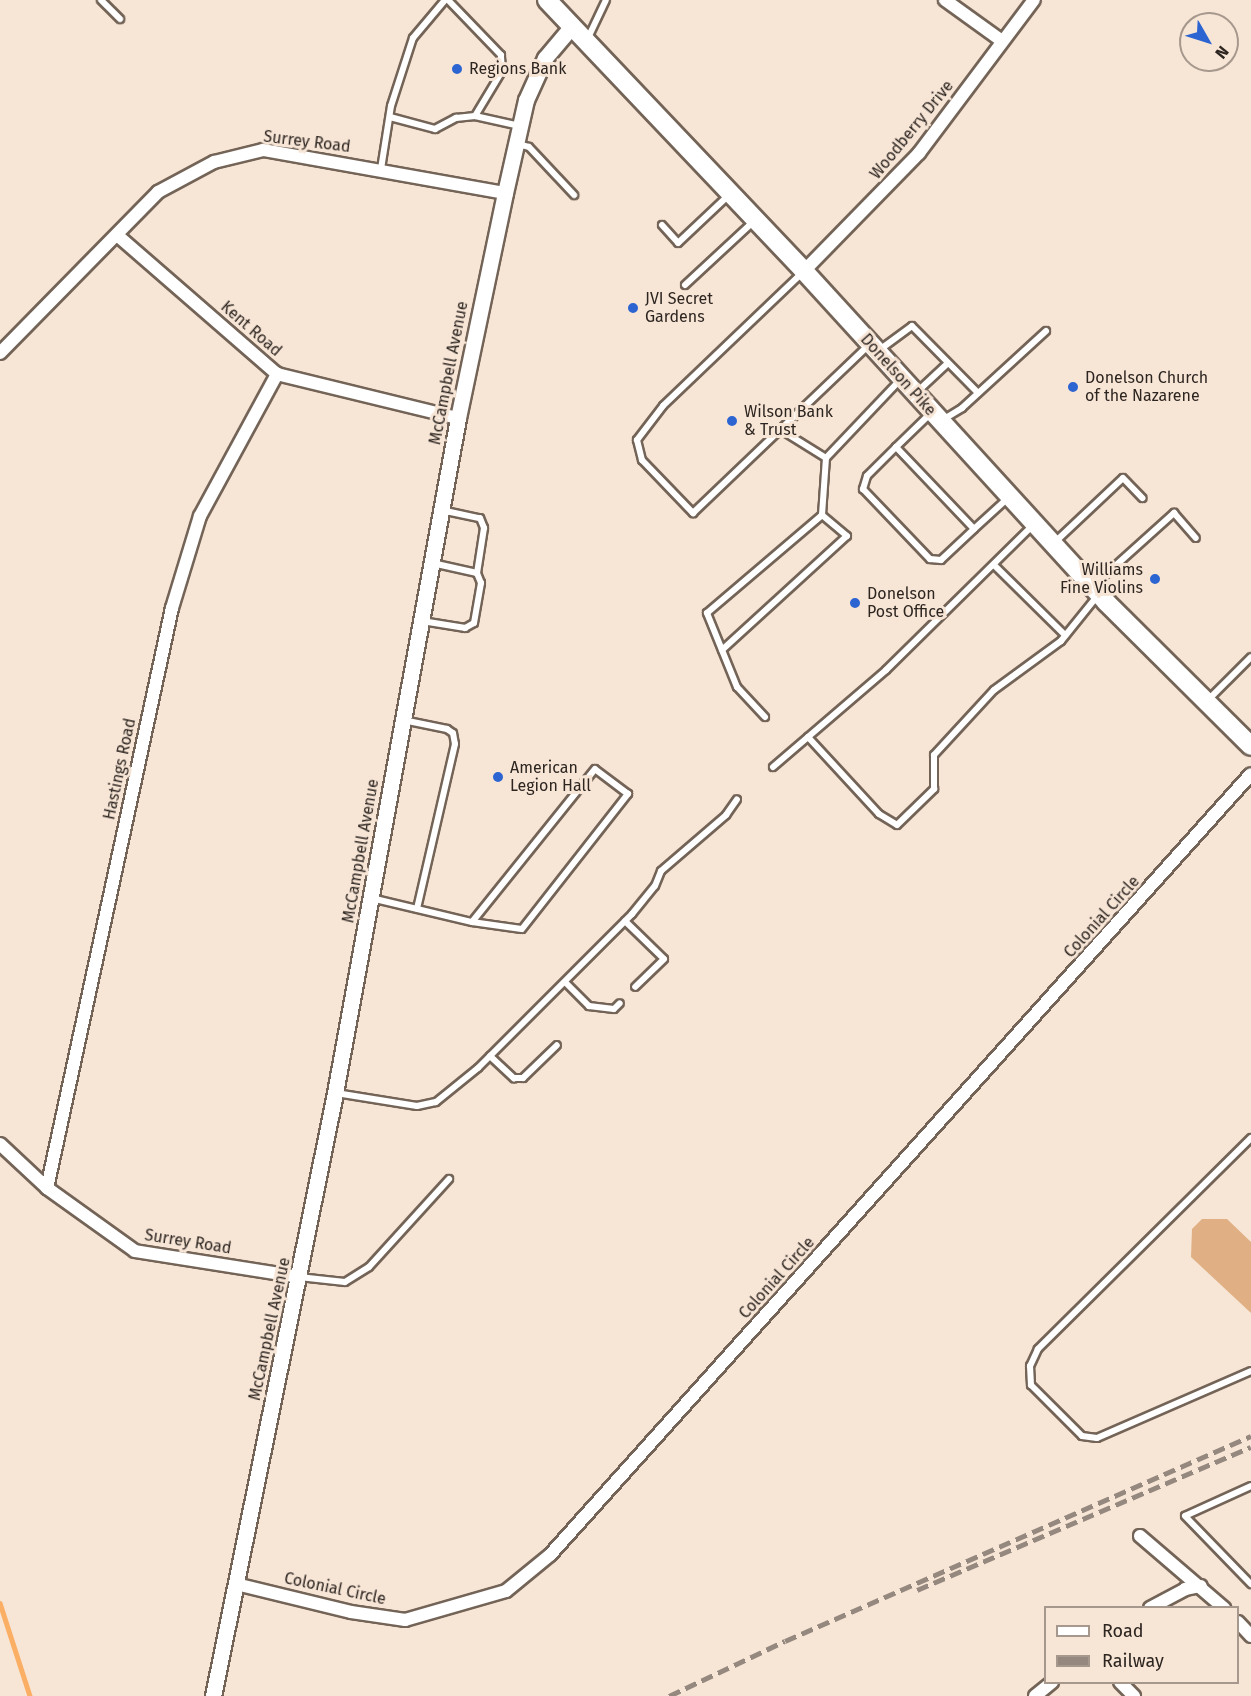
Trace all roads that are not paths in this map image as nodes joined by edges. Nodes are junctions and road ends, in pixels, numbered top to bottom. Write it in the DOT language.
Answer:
graph roads {
  1 [pos="101,0"];
  2 [pos="446,0"];
  3 [pos="548,0"];
  4 [pos="606,0"];
  5 [pos="945,0"];
  6 [pos="1034,0"];
  7 [pos="120,19"];
  8 [pos="572,26"];
  9 [pos="587,41"];
  10 [pos="1002,41"];
  11 [pos="475,116"];
  12 [pos="390,117"];
  13 [pos="520,126"];
  14 [pos="516,144"];
  15 [pos="381,169"];
  16 [pos="505,193"];
  17 [pos="730,194"];
  18 [pos="574,195"];
  19 [pos="755,220"];
  20 [pos="662,225"];
  21 [pos="117,235"];
  22 [pos="804,271"];
  23 [pos="685,285"];
  24 [pos="1046,331"];
  25 [pos="874,348"];
  26 [pos="0,353"];
  27 [pos="948,363"];
  28 [pos="277,374"];
  29 [pos="901,379"];
  30 [pos="978,393"];
  31 [pos="915,394"];
  32 [pos="936,417"];
  33 [pos="458,418"];
  34 [pos="781,430"];
  35 [pos="896,447"];
  36 [pos="826,458"];
  37 [pos="1009,497"];
  38 [pos="1142,498"];
  39 [pos="441,509"];
  40 [pos="822,516"];
  41 [pos="1033,524"];
  42 [pos="974,529"];
  43 [pos="1196,538"];
  44 [pos="1052,544"];
  45 [pos="432,563"];
  46 [pos="994,565"];
  47 [pos="477,573"];
  48 [pos="1095,591"];
  49 [pos="421,621"];
  50 [pos="1065,635"];
  51 [pos="722,650"];
  52 [pos="1251,657"];
  53 [pos="1206,702"];
  54 [pos="765,717"];
  55 [pos="403,720"];
  56 [pos="807,737"];
  57 [pos="1251,746"];
  58 [pos="774,767"];
  59 [pos="1251,774"];
  60 [pos="736,799"];
  61 [pos="370,898"];
  62 [pos="417,909"];
  63 [pos="625,921"];
  64 [pos="472,922"];
  65 [pos="565,982"];
  66 [pos="635,987"];
  67 [pos="620,1003"];
  68 [pos="557,1045"];
  69 [pos="490,1056"];
  70 [pos="335,1093"];
  71 [pos="1251,1138"];
  72 [pos="0,1144"];
  73 [pos="449,1179"];
  74 [pos="47,1188"];
  75 [pos="299,1277"];
  76 [pos="1251,1371"];
  77 [pos="1251,1486"];
  78 [pos="1140,1536"];
  79 [pos="236,1584"];
  80 [pos="1251,1584"];
  81 [pos="1201,1586"];
  82 [pos="1154,1606"];
  83 [pos="1222,1606"];
  84 [pos="1239,1623"];
  85 [pos="1251,1636"];
  86 [pos="1051,1684"];
  87 [pos="1121,1684"];
  88 [pos="213,1696"];
  89 [pos="1036,1696"];
  90 [pos="1134,1696"];
  1 -- 7 [label="lane"];
  2 -- 11 [label="lane"];
  2 -- 12 [label="lane"];
  3 -- 8 [label="main road, Donelson Pike"];
  4 -- 9 [label="lane"];
  5 -- 10 [label="street"];
  6 -- 10 [label="street, Woodberry Drive"];
  8 -- 9 [label="main road, Donelson Pike"];
  8 -- 13 [label="street, McCampbell Avenue"];
  9 -- 17 [label="main road, Donelson Pike"];
  10 -- 22 [label="street, Woodberry Drive"];
  11 -- 12 [label="lane"];
  11 -- 13 [label="lane"];
  12 -- 15 [label="lane"];
  13 -- 14 [label="street, McCampbell Avenue"];
  14 -- 16 [label="street, McCampbell Avenue"];
  14 -- 18 [label="lane"];
  15 -- 16 [label="street, Surrey Road"];
  15 -- 21 [label="street, Surrey Road"];
  16 -- 33 [label="street, McCampbell Avenue"];
  17 -- 19 [label="main road, Donelson Pike"];
  17 -- 20 [label="lane"];
  19 -- 22 [label="main road, Donelson Pike"];
  19 -- 23 [label="lane"];
  21 -- 26 [label="street, Surrey Road"];
  21 -- 28 [label="street, Kent Road"];
  22 -- 25 [label="main road, Donelson Pike"];
  22 -- 34 [label="lane"];
  24 -- 30 [label="lane"];
  25 -- 27 [label="lane"];
  25 -- 29 [label="main road, Donelson Pike"];
  25 -- 34 [label="lane"];
  27 -- 30 [label="lane"];
  27 -- 31 [label="lane"];
  28 -- 33 [label="street, Kent Road"];
  28 -- 74 [label="street, Hastings Road"];
  29 -- 31 [label="main road, Donelson Pike"];
  29 -- 36 [label="lane"];
  30 -- 32 [label="lane"];
  31 -- 32 [label="main road, Donelson Pike"];
  32 -- 35 [label="lane"];
  32 -- 37 [label="main road, Donelson Pike"];
  33 -- 39 [label="street, McCampbell Avenue"];
  34 -- 36 [label="lane"];
  35 -- 42 [label="lane"];
  35 -- 42 [label="lane"];
  36 -- 40 [label="lane"];
  37 -- 41 [label="main road, Donelson Pike"];
  37 -- 42 [label="lane"];
  38 -- 44 [label="lane"];
  39 -- 45 [label="street, McCampbell Avenue"];
  39 -- 47 [label="lane"];
  40 -- 51 [label="lane"];
  40 -- 51 [label="lane"];
  41 -- 44 [label="main road, Donelson Pike"];
  41 -- 46 [label="lane"];
  43 -- 48 [label="lane"];
  44 -- 48 [label="main road, Donelson Pike"];
  45 -- 47 [label="lane"];
  45 -- 49 [label="street, McCampbell Avenue"];
  46 -- 50 [label="lane"];
  46 -- 56 [label="lane"];
  47 -- 49 [label="lane"];
  48 -- 50 [label="lane"];
  48 -- 53 [label="main road, Donelson Pike"];
  49 -- 55 [label="street, McCampbell Avenue"];
  50 -- 56 [label="lane"];
  51 -- 54 [label="lane"];
  52 -- 53 [label="lane"];
  53 -- 57 [label="main road, Donelson Pike"];
  55 -- 61 [label="street, McCampbell Avenue"];
  55 -- 62 [label="lane"];
  56 -- 58 [label="lane"];
  59 -- 79 [label="street, Colonial Circle"];
  60 -- 63 [label="lane"];
  61 -- 62 [label="lane"];
  61 -- 70 [label="street, McCampbell Avenue"];
  62 -- 64 [label="lane"];
  63 -- 65 [label="lane"];
  63 -- 66 [label="lane"];
  64 -- 64 [label="lane"];
  65 -- 67 [label="lane"];
  65 -- 69 [label="lane"];
  68 -- 69 [label="lane"];
  69 -- 70 [label="lane"];
  70 -- 75 [label="street, McCampbell Avenue"];
  71 -- 76 [label="lane"];
  72 -- 74 [label="street, Surrey Road"];
  73 -- 75 [label="lane"];
  74 -- 75 [label="street, Surrey Road"];
  75 -- 79 [label="street, McCampbell Avenue"];
  77 -- 80 [label="lane"];
  78 -- 81 [label="street"];
  79 -- 88 [label="street, McCampbell Avenue"];
  81 -- 82 [label="street"];
  81 -- 83 [label="street"];
  84 -- 85 [label="street"];
  86 -- 89 [label="street"];
  87 -- 90 [label="street"];
}
